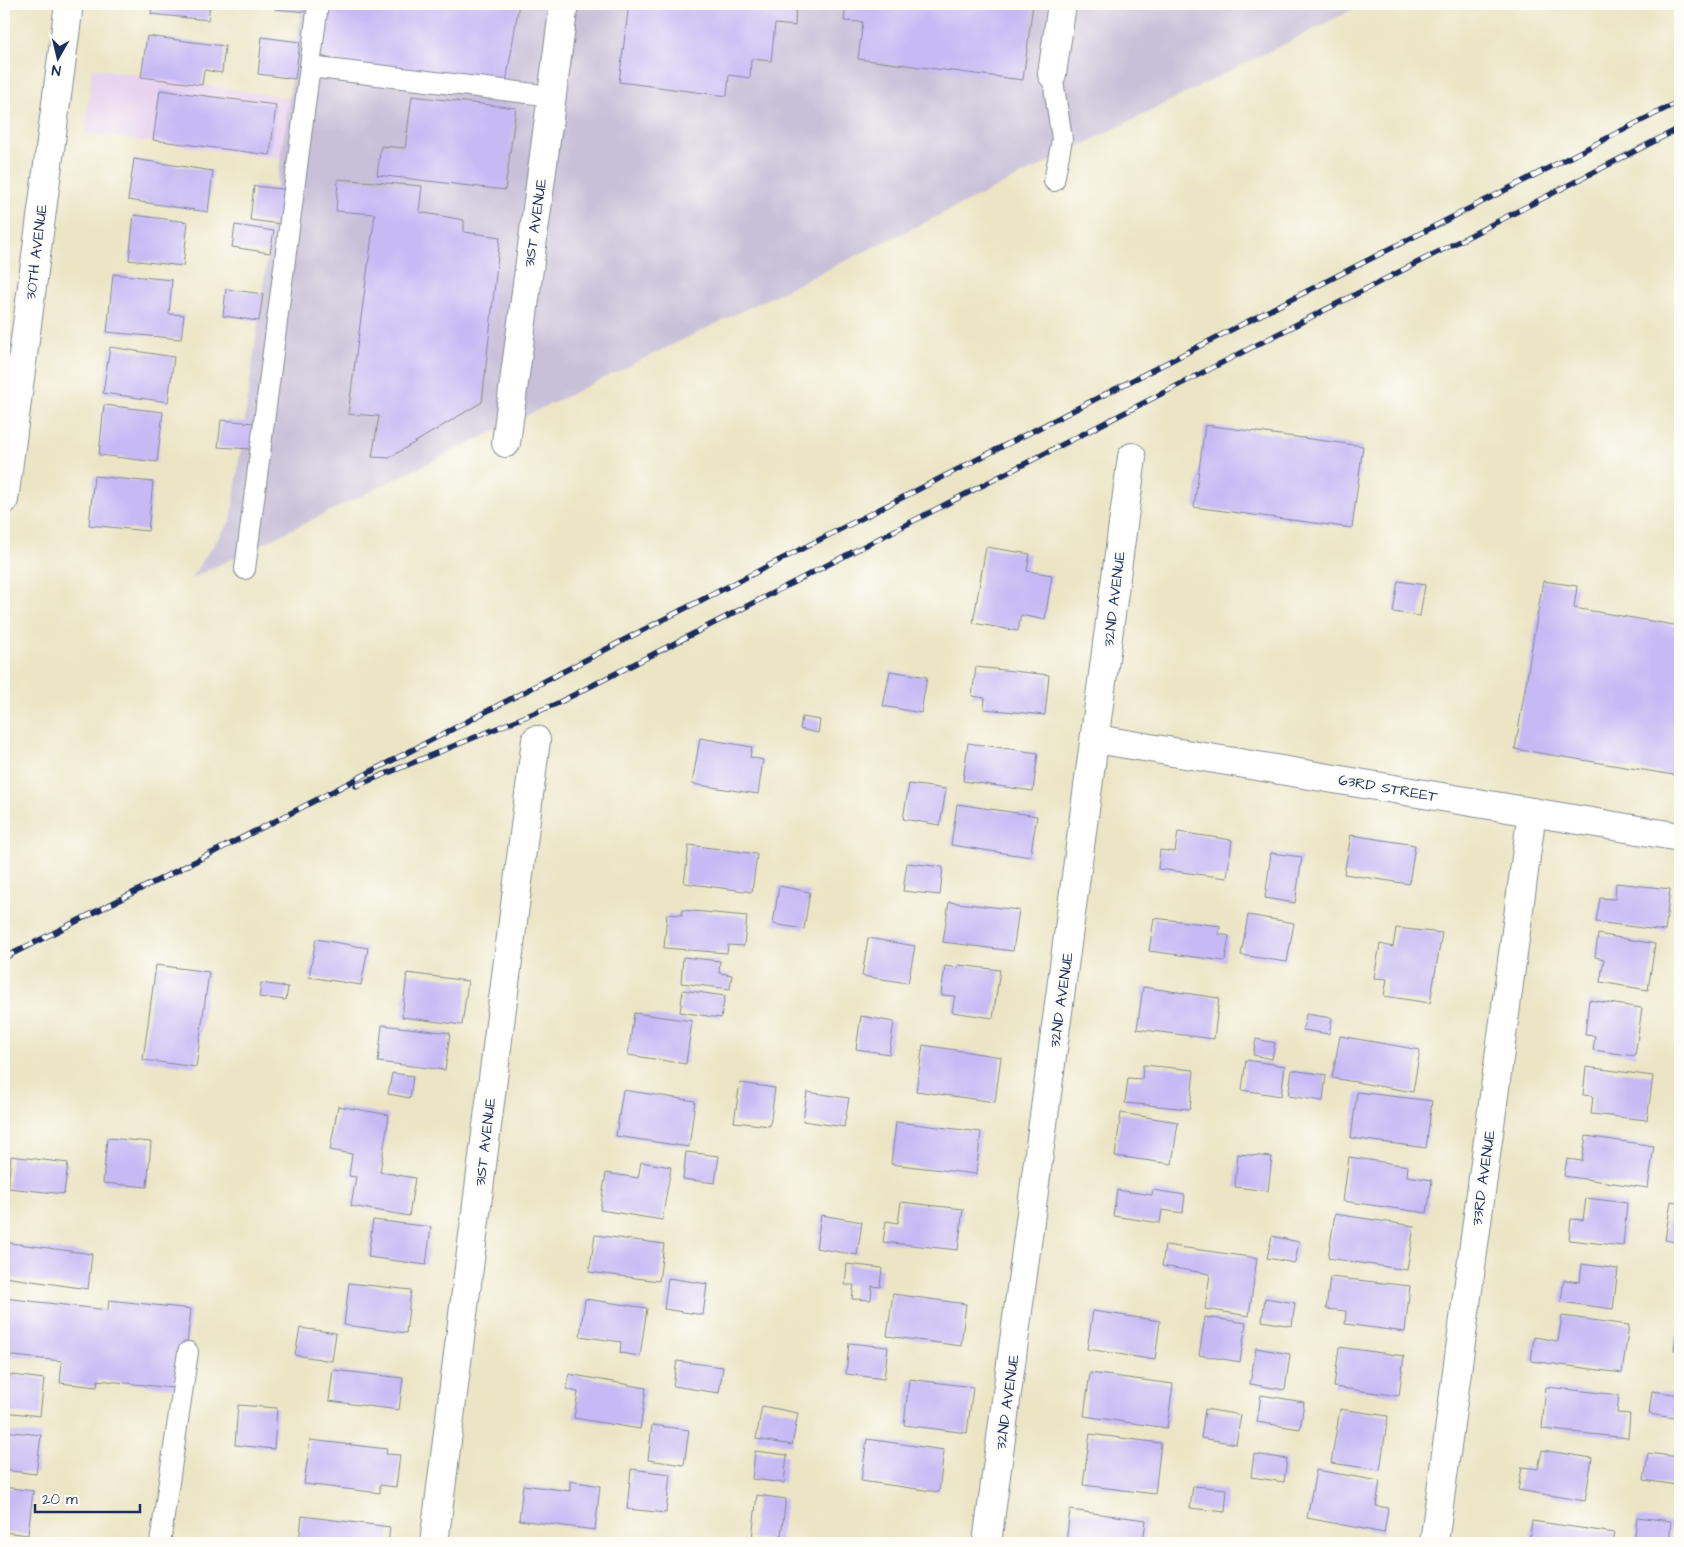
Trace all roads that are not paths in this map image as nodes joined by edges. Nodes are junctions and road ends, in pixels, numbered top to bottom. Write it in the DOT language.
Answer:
graph roads {
  1 [pos="69,4"];
  2 [pos="318,4"];
  3 [pos="564,4"];
  4 [pos="1062,4"];
  5 [pos="310,67"];
  6 [pos="1052,74"];
  7 [pos="552,96"];
  8 [pos="1054,181"];
  9 [pos="12,366"];
  10 [pos="506,443"];
  11 [pos="1132,457"];
  12 [pos="4,500"];
  13 [pos="245,569"];
  14 [pos="1096,739"];
  15 [pos="536,740"];
  16 [pos="1532,812"];
  17 [pos="1680,838"];
  18 [pos="188,1352"];
  19 [pos="160,1543"];
  20 [pos="434,1543"];
  21 [pos="988,1543"];
  22 [pos="1434,1543"];
  1 -- 9 [label="street, 30TH AVENUE"];
  2 -- 5 [label="lane"];
  3 -- 7 [label="street, 31ST AVENUE"];
  4 -- 6 [label="street"];
  5 -- 7 [label="lane"];
  5 -- 13 [label="lane"];
  6 -- 8 [label="lane"];
  7 -- 10 [label="street, 31ST AVENUE"];
  9 -- 12 [label="street, 30TH AVENUE"];
  11 -- 14 [label="street, 32ND AVENUE"];
  14 -- 16 [label="street, 63RD STREET"];
  14 -- 21 [label="street, 32ND AVENUE"];
  15 -- 20 [label="street, 31ST AVENUE"];
  16 -- 17 [label="street, 63RD STREET"];
  16 -- 22 [label="street, 33RD AVENUE"];
  18 -- 19 [label="lane"];
}
